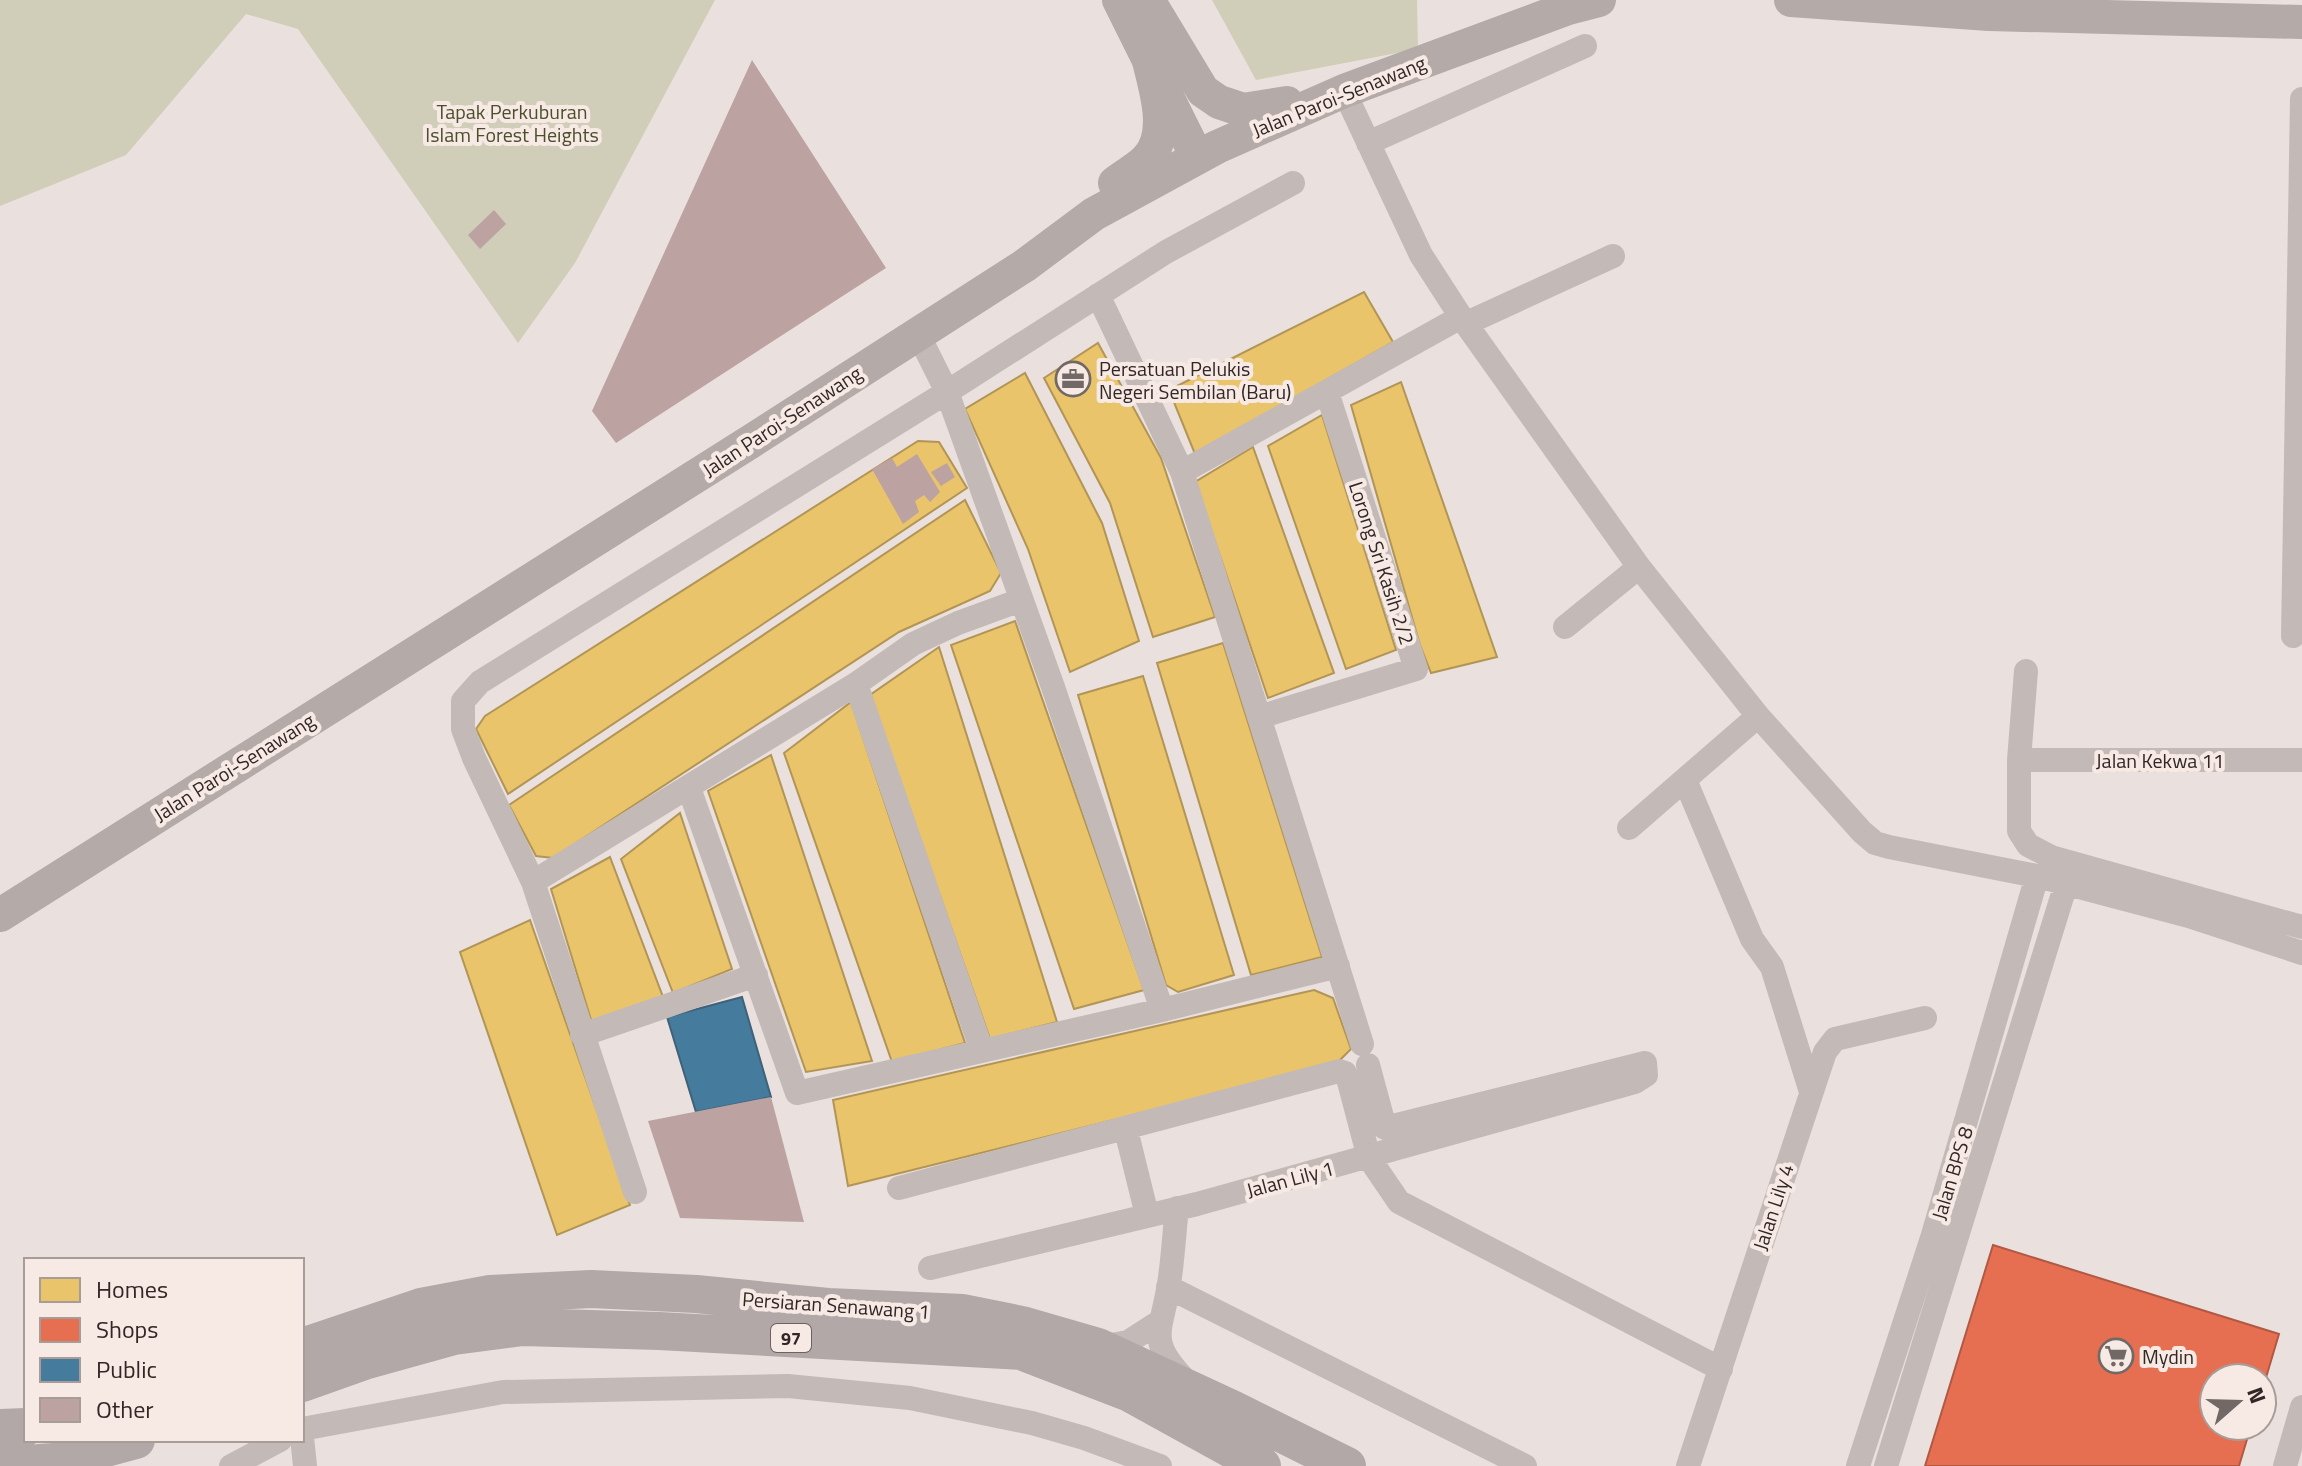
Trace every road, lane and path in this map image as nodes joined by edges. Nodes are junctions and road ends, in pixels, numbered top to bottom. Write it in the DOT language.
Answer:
graph roads {
  1 [pos="1119,0"];
  2 [pos="1148,0"];
  3 [pos="1599,0"];
  4 [pos="1791,0"];
  5 [pos="1989,7"];
  6 [pos="2302,22"];
  7 [pos="1585,46"];
  8 [pos="1148,57"];
  9 [pos="1357,85"];
  10 [pos="2302,99"];
  11 [pos="1368,143"];
  12 [pos="1207,152"];
  13 [pos="1293,183"];
  14 [pos="1613,256"];
  15 [pos="1024,266"];
  16 [pos="1098,295"];
  17 [pos="1464,320"];
  18 [pos="918,334"];
  19 [pos="947,392"];
  20 [pos="1327,392"];
  21 [pos="1182,472"];
  22 [pos="1639,567"];
  23 [pos="1021,600"];
  24 [pos="1565,627"];
  25 [pos="2293,636"];
  26 [pos="2026,671"];
  27 [pos="856,684"];
  28 [pos="1758,716"];
  29 [pos="1259,717"];
  30 [pos="2019,760"];
  31 [pos="2302,760"];
  32 [pos="1685,780"];
  33 [pos="689,788"];
  34 [pos="1629,828"];
  35 [pos="2037,876"];
  36 [pos="533,882"];
  37 [pos="2066,884"];
  38 [pos="0,915"];
  39 [pos="2302,927"];
  40 [pos="2302,953"];
  41 [pos="1338,966"];
  42 [pos="756,975"];
  43 [pos="1162,1010"];
  44 [pos="1925,1018"];
  45 [pos="582,1035"];
  46 [pos="982,1051"];
  47 [pos="1811,1092"];
  48 [pos="1126,1130"];
  49 [pos="1369,1158"];
  50 [pos="899,1188"];
  51 [pos="635,1192"];
  52 [pos="1177,1208"];
  53 [pos="1147,1215"];
  54 [pos="930,1268"];
  55 [pos="1168,1287"];
  56 [pos="1159,1322"];
  57 [pos="304,1346"];
  58 [pos="1098,1347"];
  59 [pos="1721,1369"];
  60 [pos="304,1382"];
  61 [pos="1197,1392"];
  62 [pos="2302,1407"];
  63 [pos="24,1427"];
  64 [pos="0,1428"];
  65 [pos="304,1429"];
  66 [pos="2298,1436"];
  67 [pos="128,1442"];
  68 [pos="277,1442"];
  69 [pos="303,1442"];
  70 [pos="252,1459"];
  71 [pos="1,1466"];
  72 [pos="231,1466"];
  73 [pos="305,1466"];
  74 [pos="1160,1466"];
  75 [pos="1262,1466"];
  76 [pos="1347,1466"];
  77 [pos="1525,1466"];
  78 [pos="1688,1466"];
  79 [pos="1858,1466"];
  80 [pos="1886,1466"];
  81 [pos="2285,1466"];
  1 -- 8 [label="main road"];
  2 -- 9 [label="main road"];
  2 -- 12 [label="main road"];
  3 -- 9 [label="main road, Jalan Paroi-Senawang"];
  4 -- 5 [label="main road"];
  5 -- 6 [label="main road"];
  7 -- 11 [label="street"];
  8 -- 12 [label="main road"];
  8 -- 15 [label="main road"];
  9 -- 11 [label="street"];
  9 -- 12 [label="main road, Jalan Paroi-Senawang"];
  10 -- 25 [label="street"];
  11 -- 17 [label="street"];
  12 -- 15 [label="main road, Jalan Paroi-Senawang"];
  13 -- 16 [label="street"];
  14 -- 17 [label="street"];
  15 -- 18 [label="main road, Jalan Paroi-Senawang"];
  16 -- 19 [label="street"];
  16 -- 21 [label="street"];
  17 -- 20 [label="street"];
  17 -- 22 [label="street"];
  18 -- 19 [label="street"];
  18 -- 38 [label="main road, Jalan Paroi-Senawang"];
  19 -- 23 [label="street"];
  19 -- 36 [label="street"];
  20 -- 21 [label="street"];
  20 -- 29 [label="street, Lorong Sri Kasih 2/2"];
  21 -- 29 [label="street"];
  22 -- 24 [label="street"];
  22 -- 28 [label="street"];
  23 -- 27 [label="street"];
  23 -- 43 [label="street"];
  26 -- 30 [label="street"];
  27 -- 33 [label="street"];
  27 -- 46 [label="street"];
  28 -- 32 [label="street"];
  28 -- 35 [label="street"];
  29 -- 41 [label="street"];
  30 -- 31 [label="street, Jalan Kekwa 11"];
  30 -- 39 [label="street"];
  32 -- 34 [label="street"];
  32 -- 47 [label="street"];
  33 -- 36 [label="street"];
  33 -- 42 [label="street"];
  35 -- 37 [label="street"];
  35 -- 79 [label="street, Jalan BPS 8"];
  36 -- 45 [label="street"];
  37 -- 40 [label="street"];
  37 -- 80 [label="street"];
  41 -- 43 [label="street"];
  41 -- 49 [label="street, Jalan Lily 1"];
  42 -- 45 [label="street"];
  42 -- 46 [label="street"];
  43 -- 46 [label="street"];
  44 -- 47 [label="street, Jalan Lily 4"];
  45 -- 51 [label="street"];
  47 -- 59 [label="street, Jalan Lily 4"];
  48 -- 49 [label="street"];
  48 -- 50 [label="street"];
  48 -- 53 [label="street"];
  49 -- 52 [label="street, Jalan Lily 1"];
  49 -- 59 [label="street"];
  52 -- 53 [label="street, Jalan Lily 1"];
  52 -- 55 [label="street"];
  53 -- 54 [label="street, Jalan Lily 1"];
  55 -- 56 [label="street"];
  55 -- 77 [label="street"];
  56 -- 58 [label="street"];
  56 -- 61 [label="street"];
  57 -- 58 [label="main road, Persiaran Senawang 1 / 97"];
  58 -- 61 [label="main road, Persiaran Senawang 1 / 97"];
  59 -- 78 [label="street, Jalan Lily 4"];
  60 -- 75 [label="main road, Persiaran Senawang 1 / 97"];
  61 -- 76 [label="main road, Persiaran Senawang 1 / 97"];
  62 -- 66 [label="street"];
  63 -- 64 [label="main road"];
  65 -- 74 [label="street"];
  66 -- 81 [label="street"];
  67 -- 71 [label="main road"];
  68 -- 70 [label="street"];
  69 -- 73 [label="street"];
  70 -- 72 [label="street"];
}
